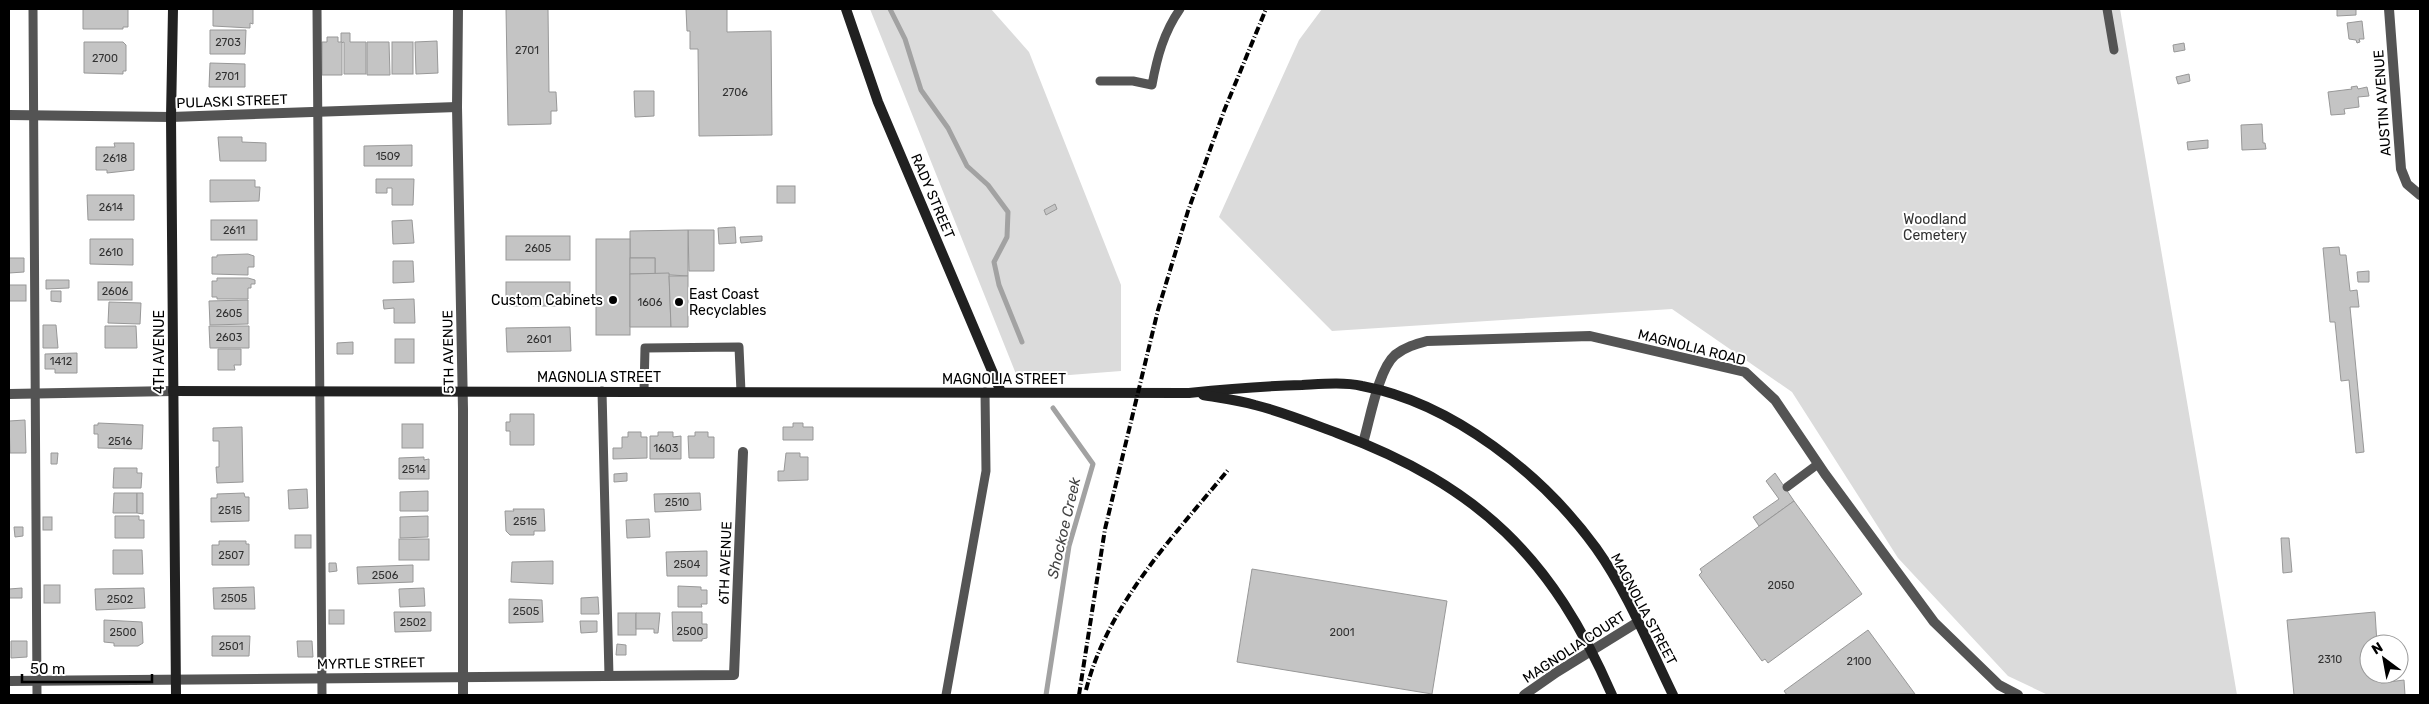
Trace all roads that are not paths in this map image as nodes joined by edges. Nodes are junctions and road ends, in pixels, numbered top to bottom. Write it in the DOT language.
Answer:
graph roads {
  1 [pos="33,9"];
  2 [pos="173,9"];
  3 [pos="316,9"];
  4 [pos="458,9"];
  5 [pos="846,9"];
  6 [pos="1180,9"];
  7 [pos="2107,9"];
  8 [pos="2389,9"];
  9 [pos="2114,50"];
  10 [pos="1100,81"];
  11 [pos="457,107"];
  12 [pos="318,112"];
  13 [pos="9,115"];
  14 [pos="34,115"];
  15 [pos="171,117"];
  16 [pos="2417,193"];
  17 [pos="1378,390"];
  18 [pos="173,391"];
  19 [pos="602,391"];
  20 [pos="644,391"];
  21 [pos="318,392"];
  22 [pos="463,392"];
  23 [pos="741,392"];
  24 [pos="985,392"];
  25 [pos="1001,392"];
  26 [pos="1189,393"];
  27 [pos="9,394"];
  28 [pos="36,394"];
  29 [pos="1363,443"];
  30 [pos="743,452"];
  31 [pos="1818,464"];
  32 [pos="1787,487"];
  33 [pos="1638,622"];
  34 [pos="1591,650"];
  35 [pos="734,675"];
  36 [pos="463,676"];
  37 [pos="609,676"];
  38 [pos="322,678"];
  39 [pos="176,679"];
  40 [pos="9,681"];
  41 [pos="37,681"];
  42 [pos="37,695"];
  43 [pos="176,695"];
  44 [pos="322,695"];
  45 [pos="463,695"];
  46 [pos="946,695"];
  47 [pos="1524,695"];
  48 [pos="1612,695"];
  49 [pos="1673,695"];
  50 [pos="2018,695"];
  1 -- 14 [label="lane"];
  2 -- 15 [label="main road, 4TH AVENUE"];
  3 -- 12 [label="lane"];
  4 -- 11 [label="street, 5TH AVENUE"];
  5 -- 25 [label="main road, RADY STREET"];
  6 -- 10 [label="lane"];
  7 -- 9 [label="lane"];
  8 -- 16 [label="street, AUSTIN AVENUE"];
  11 -- 12 [label="street, PULASKI STREET"];
  11 -- 22 [label="street, 5TH AVENUE"];
  12 -- 15 [label="street, PULASKI STREET"];
  12 -- 21 [label="lane"];
  13 -- 14 [label="street, PULASKI STREET"];
  14 -- 15 [label="street, PULASKI STREET"];
  14 -- 28 [label="lane"];
  15 -- 18 [label="main road, 4TH AVENUE"];
  17 -- 26 [label="main road, MAGNOLIA STREET"];
  17 -- 29 [label="street, MAGNOLIA ROAD"];
  17 -- 31 [label="street, MAGNOLIA ROAD"];
  17 -- 33 [label="main road, MAGNOLIA STREET"];
  18 -- 21 [label="main road, MAGNOLIA STREET"];
  18 -- 28 [label="street, MAGNOLIA STREET"];
  18 -- 39 [label="main road, 4TH AVENUE"];
  19 -- 20 [label="main road, MAGNOLIA STREET"];
  19 -- 22 [label="main road, MAGNOLIA STREET"];
  19 -- 37 [label="lane"];
  20 -- 23 [label="main road, MAGNOLIA STREET"];
  20 -- 23 [label="lane"];
  21 -- 22 [label="main road, MAGNOLIA STREET"];
  21 -- 38 [label="lane"];
  22 -- 36 [label="street, 5TH AVENUE"];
  23 -- 24 [label="main road, MAGNOLIA STREET"];
  24 -- 25 [label="main road, MAGNOLIA STREET"];
  24 -- 46 [label="lane"];
  25 -- 26 [label="main road, MAGNOLIA STREET"];
  26 -- 29 [label="main road, MAGNOLIA STREET"];
  27 -- 28 [label="street, MAGNOLIA STREET"];
  28 -- 41 [label="lane"];
  29 -- 34 [label="main road, MAGNOLIA STREET"];
  30 -- 35 [label="street, 6TH AVENUE"];
  31 -- 32 [label="lane"];
  31 -- 50 [label="street, MAGNOLIA ROAD"];
  33 -- 34 [label="street, MAGNOLIA COURT"];
  33 -- 49 [label="main road, MAGNOLIA STREET"];
  34 -- 47 [label="street, MAGNOLIA COURT"];
  34 -- 48 [label="main road, MAGNOLIA STREET"];
  35 -- 37 [label="street, MYRTLE STREET"];
  36 -- 37 [label="street, MYRTLE STREET"];
  36 -- 38 [label="street, MYRTLE STREET"];
  36 -- 45 [label="street, 5TH AVENUE"];
  38 -- 39 [label="street, MYRTLE STREET"];
  38 -- 44 [label="lane"];
  39 -- 41 [label="street, MYRTLE STREET"];
  39 -- 43 [label="main road, 4TH AVENUE"];
  40 -- 41 [label="street, MYRTLE STREET"];
  41 -- 42 [label="lane"];
}
